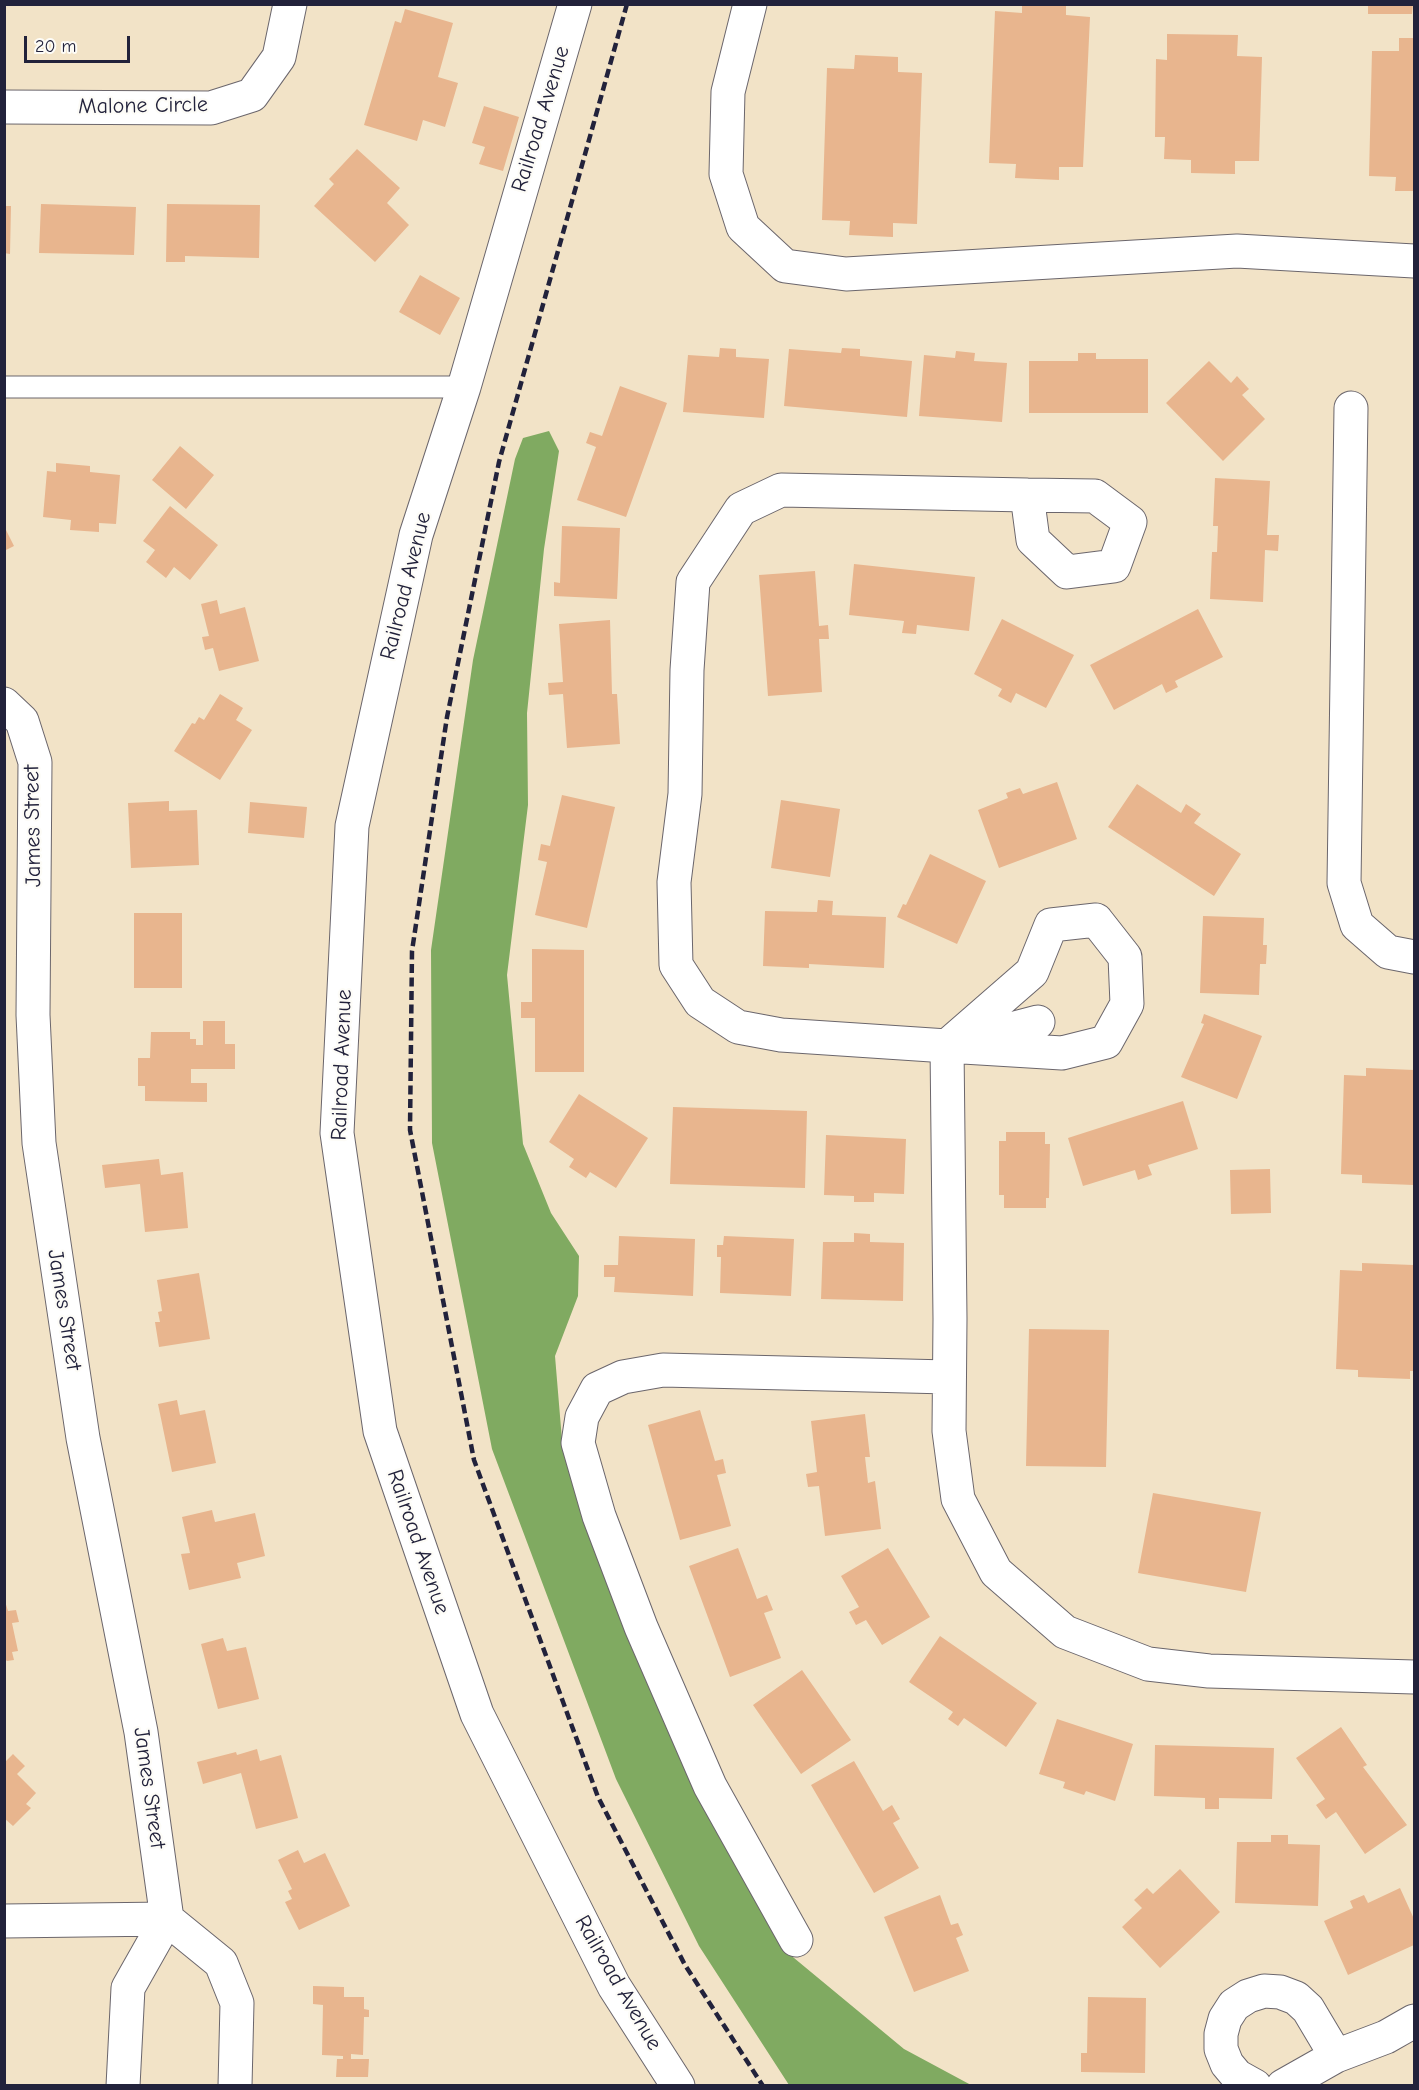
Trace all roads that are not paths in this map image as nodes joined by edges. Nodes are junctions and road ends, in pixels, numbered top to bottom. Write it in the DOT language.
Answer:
graph roads {
  1 [pos="290,4"];
  2 [pos="575,4"];
  3 [pos="750,4"];
  4 [pos="4,107"];
  5 [pos="1414,261"];
  6 [pos="4,387"];
  7 [pos="464,387"];
  8 [pos="1351,408"];
  9 [pos="1027,495"];
  10 [pos="4,704"];
  11 [pos="1414,957"];
  12 [pos="1038,1022"];
  13 [pos="946,1046"];
  14 [pos="948,1377"];
  15 [pos="1414,1677"];
  16 [pos="167,1919"];
  17 [pos="4,1921"];
  18 [pos="796,1941"];
  19 [pos="1414,2021"];
  20 [pos="1336,2056"];
  21 [pos="123,2085"];
  22 [pos="235,2085"];
  23 [pos="678,2085"];
  24 [pos="1255,2085"];
  25 [pos="1283,2085"];
  1 -- 4 [label="street, Malone Circle"];
  2 -- 7 [label="street, Railroad Avenue"];
  3 -- 5 [label="street"];
  6 -- 7 [label="lane"];
  7 -- 23 [label="street, Railroad Avenue"];
  8 -- 11 [label="street"];
  9 -- 13 [label="street"];
  10 -- 16 [label="street, James Street"];
  12 -- 13 [label="street"];
  13 -- 13 [label="street"];
  13 -- 14 [label="street"];
  14 -- 15 [label="street"];
  14 -- 18 [label="street"];
  16 -- 17 [label="street"];
  16 -- 21 [label="street"];
  16 -- 22 [label="street"];
  19 -- 20 [label="street"];
  20 -- 24 [label="street"];
  20 -- 25 [label="street"];
}
